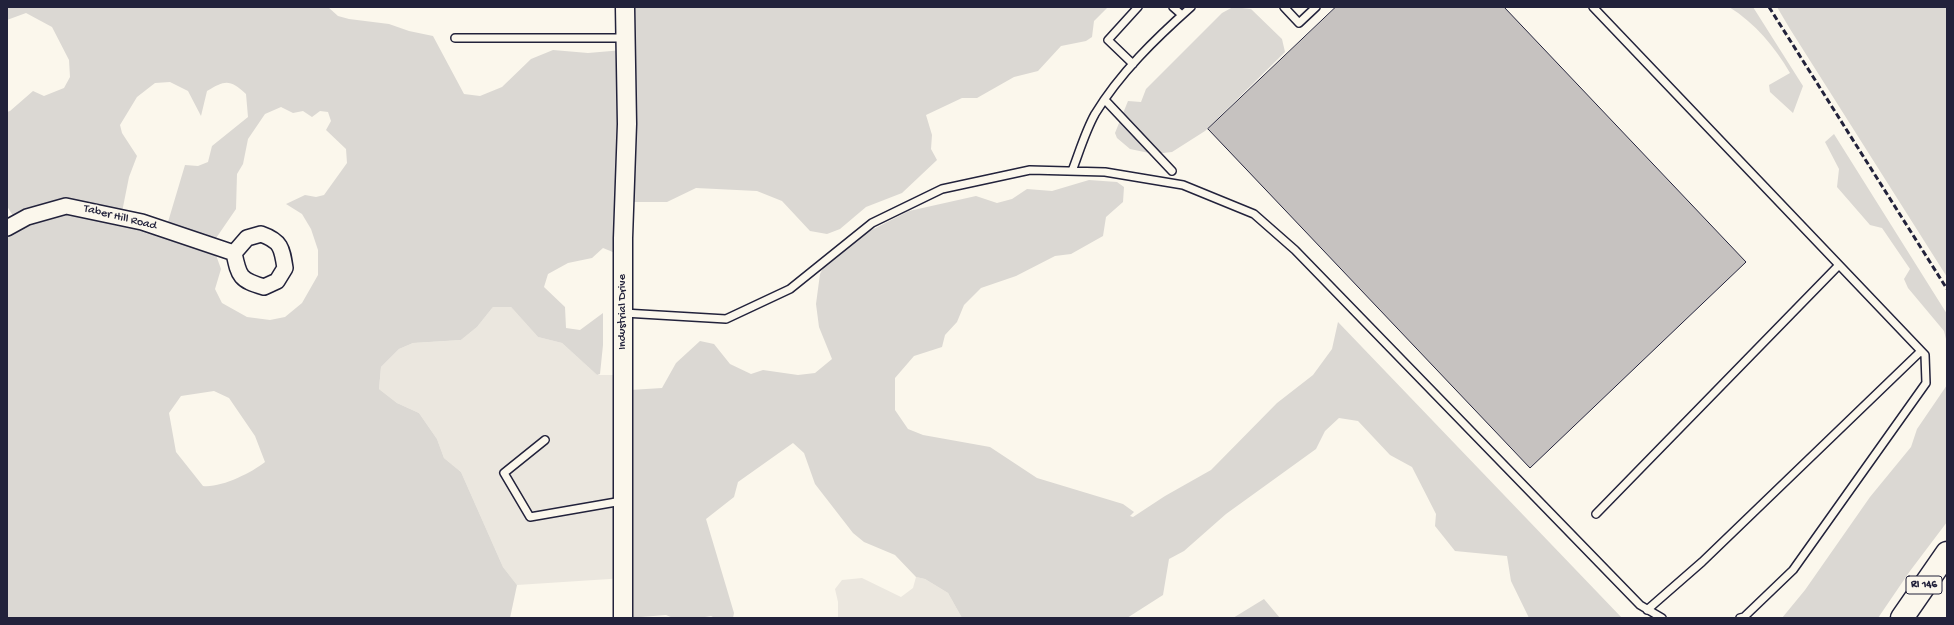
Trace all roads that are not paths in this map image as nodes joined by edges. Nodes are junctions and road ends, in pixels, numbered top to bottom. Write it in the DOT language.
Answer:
graph roads {
  1 [pos="625,7"];
  2 [pos="1138,7"];
  3 [pos="1173,7"];
  4 [pos="1191,7"];
  5 [pos="1284,7"];
  6 [pos="1316,7"];
  7 [pos="1593,7"];
  8 [pos="1182,15"];
  9 [pos="455,38"];
  10 [pos="626,38"];
  11 [pos="1133,64"];
  12 [pos="1104,100"];
  13 [pos="1072,171"];
  14 [pos="1172,171"];
  15 [pos="7,228"];
  16 [pos="234,253"];
  17 [pos="1839,266"];
  18 [pos="623,313"];
  19 [pos="1921,351"];
  20 [pos="545,440"];
  21 [pos="624,500"];
  22 [pos="1596,514"];
  23 [pos="1947,553"];
  24 [pos="1648,610"];
  25 [pos="623,618"];
  26 [pos="1662,618"];
  27 [pos="1740,618"];
  28 [pos="1902,618"];
  1 -- 10 [label="street, Industrial Drive"];
  2 -- 11 [label="lane"];
  3 -- 8 [label="lane"];
  4 -- 8 [label="lane"];
  5 -- 6 [label="lane"];
  7 -- 17 [label="lane"];
  8 -- 11 [label="lane"];
  9 -- 10 [label="lane"];
  10 -- 18 [label="street, Industrial Drive"];
  11 -- 12 [label="lane"];
  12 -- 13 [label="lane"];
  12 -- 14 [label="lane"];
  13 -- 18 [label="lane"];
  13 -- 24 [label="lane"];
  15 -- 16 [label="street, Taber Hill Road"];
  17 -- 19 [label="lane"];
  17 -- 22 [label="lane"];
  18 -- 21 [label="street, Industrial Drive"];
  19 -- 24 [label="lane"];
  19 -- 27 [label="lane"];
  20 -- 21 [label="lane"];
  21 -- 25 [label="street, Industrial Drive"];
  23 -- 28 [label="highway, RI 146"];
  24 -- 26 [label="lane"];
}
